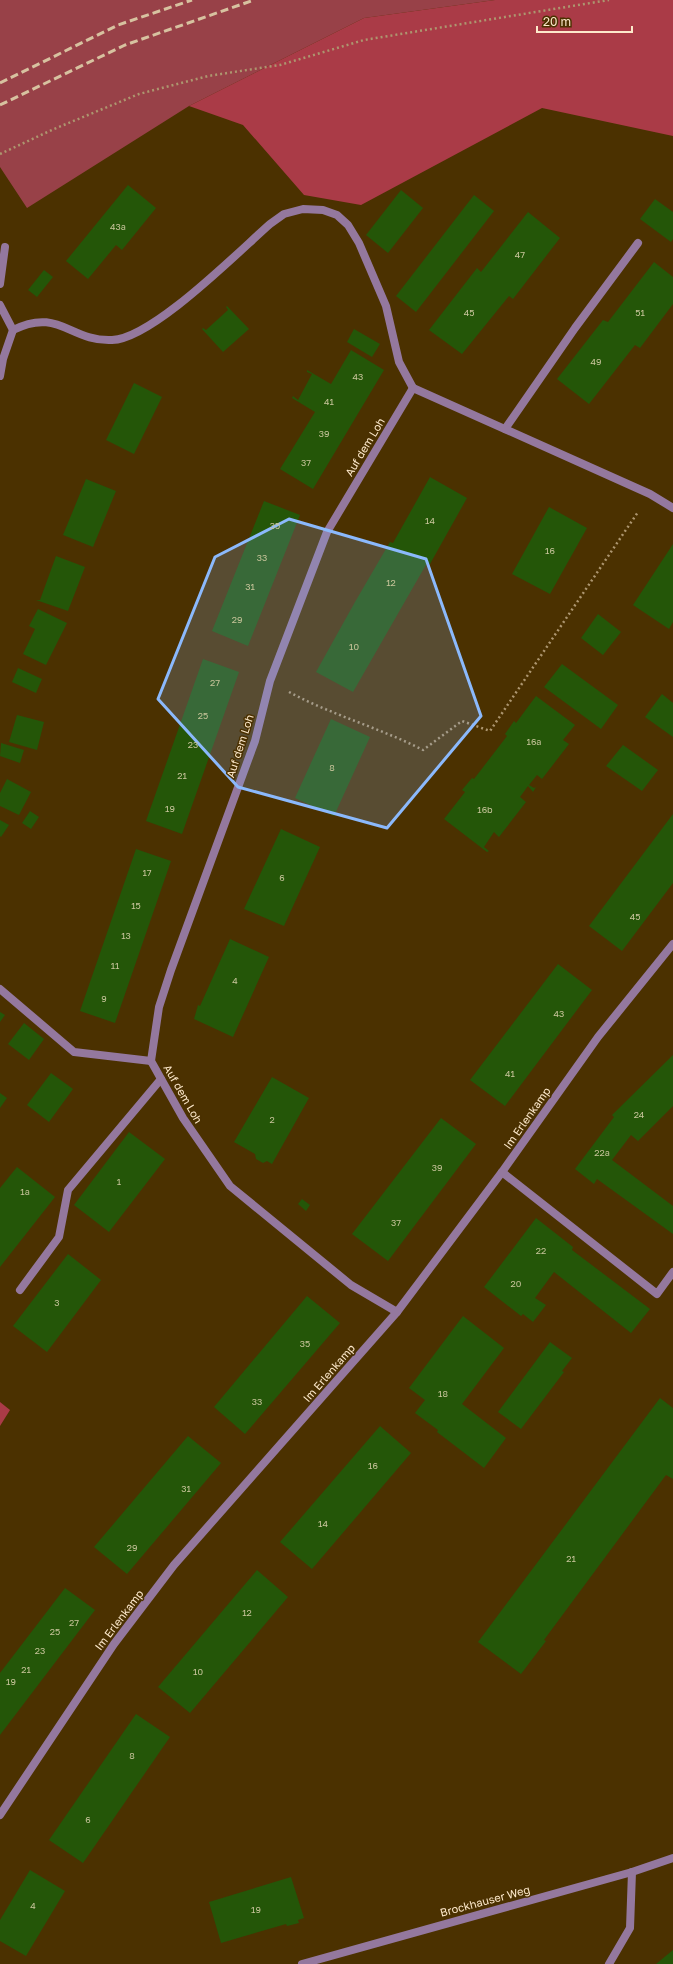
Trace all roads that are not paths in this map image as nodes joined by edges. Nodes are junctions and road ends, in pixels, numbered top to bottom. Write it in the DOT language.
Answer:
graph roads {
  1 [pos="638,243"];
  2 [pos="5,247"];
  3 [pos="0,284"];
  4 [pos="0,305"];
  5 [pos="13,330"];
  6 [pos="0,376"];
  7 [pos="413,388"];
  8 [pos="505,429"];
  9 [pos="673,508"];
  10 [pos="673,944"];
  11 [pos="0,990"];
  12 [pos="151,1061"];
  13 [pos="161,1079"];
  14 [pos="502,1172"];
  15 [pos="673,1272"];
  16 [pos="20,1290"];
  17 [pos="397,1312"];
  18 [pos="0,1815"];
  19 [pos="673,1858"];
  20 [pos="632,1872"];
  21 [pos="302,1964"];
  22 [pos="609,1964"];
  1 -- 8 [label="street"];
  2 -- 3 [label="street"];
  4 -- 5 [label="street"];
  5 -- 6 [label="street"];
  5 -- 7 [label="street"];
  7 -- 8 [label="street"];
  7 -- 12 [label="street, Auf dem Loh"];
  8 -- 9 [label="street"];
  10 -- 14 [label="street, Im Erlenkamp"];
  11 -- 12 [label="street"];
  12 -- 13 [label="street, Auf dem Loh"];
  13 -- 16 [label="street"];
  13 -- 17 [label="street, Auf dem Loh"];
  14 -- 15 [label="street"];
  14 -- 17 [label="street, Im Erlenkamp"];
  17 -- 18 [label="street, Im Erlenkamp"];
  19 -- 20 [label="street, Brockhauser Weg"];
  20 -- 21 [label="street, Brockhauser Weg"];
  20 -- 22 [label="street"];
}
